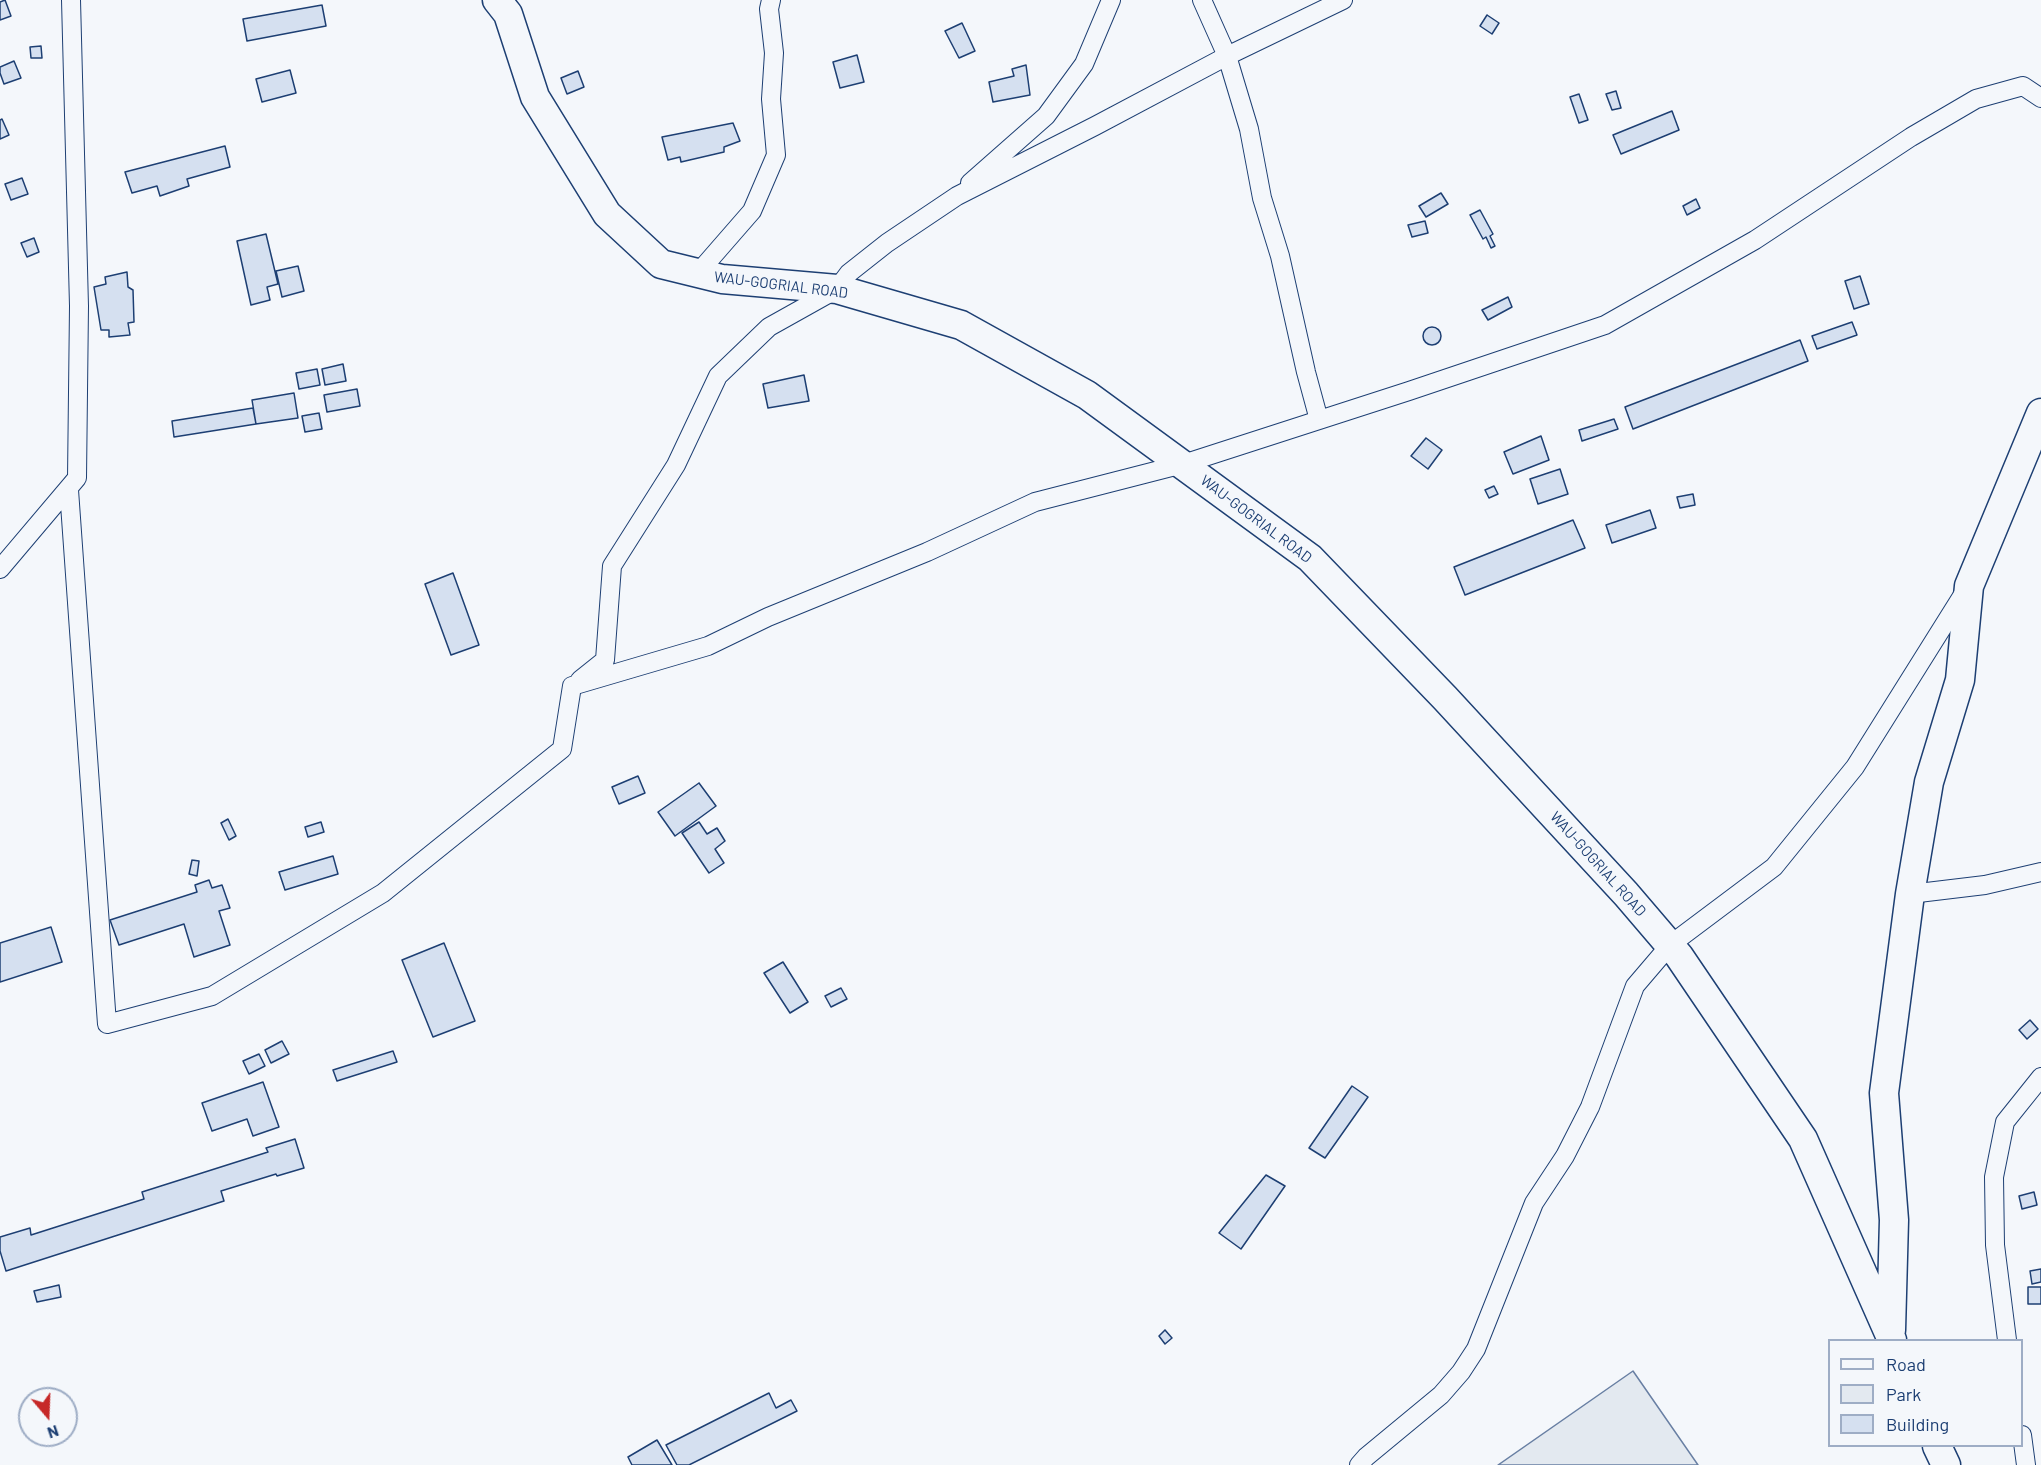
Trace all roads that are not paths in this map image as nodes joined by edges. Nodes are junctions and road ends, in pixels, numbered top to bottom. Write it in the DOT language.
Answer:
graph roads {
  1 [pos="71,0"];
  2 [pos="497,0"];
  3 [pos="771,0"];
  4 [pos="1111,0"];
  5 [pos="1202,0"];
  6 [pos="1343,0"];
  7 [pos="1227,56"];
  8 [pos="2041,98"];
  9 [pos="957,196"];
  10 [pos="698,273"];
  11 [pos="837,289"];
  12 [pos="2041,413"];
  13 [pos="1319,420"];
  14 [pos="1183,464"];
  15 [pos="69,490"];
  16 [pos="0,541"];
  17 [pos="4,564"];
  18 [pos="1969,586"];
  19 [pos="572,686"];
  20 [pos="2041,872"];
  21 [pos="1910,894"];
  22 [pos="1670,945"];
  23 [pos="2041,1077"];
  24 [pos="1891,1339"];
  25 [pos="1891,1339"];
  26 [pos="2007,1339"];
  27 [pos="2023,1442"];
  28 [pos="1937,1447"];
  29 [pos="1359,1465"];
  30 [pos="1946,1465"];
  31 [pos="2026,1465"];
  1 -- 15 [label="street"];
  2 -- 10 [label="main road, WAU-GOGRIAL ROAD"];
  3 -- 10 [label="street"];
  4 -- 9 [label="street"];
  5 -- 7 [label="street"];
  6 -- 7 [label="street"];
  7 -- 9 [label="street"];
  7 -- 13 [label="street"];
  8 -- 13 [label="street"];
  9 -- 11 [label="street"];
  10 -- 11 [label="main road, WAU-GOGRIAL ROAD"];
  11 -- 14 [label="main road, WAU-GOGRIAL ROAD"];
  11 -- 19 [label="street"];
  12 -- 18 [label="main road"];
  13 -- 14 [label="street"];
  14 -- 19 [label="street"];
  14 -- 22 [label="main road, WAU-GOGRIAL ROAD"];
  15 -- 17 [label="street"];
  15 -- 19 [label="street"];
  16 -- 17 [label="street"];
  18 -- 21 [label="main road"];
  18 -- 22 [label="street"];
  20 -- 21 [label="street"];
  21 -- 25 [label="main road"];
  22 -- 24 [label="main road, WAU-GOGRIAL ROAD"];
  22 -- 29 [label="street"];
  23 -- 26 [label="street"];
  27 -- 31 [label="street"];
  28 -- 30 [label="main road"];
}
